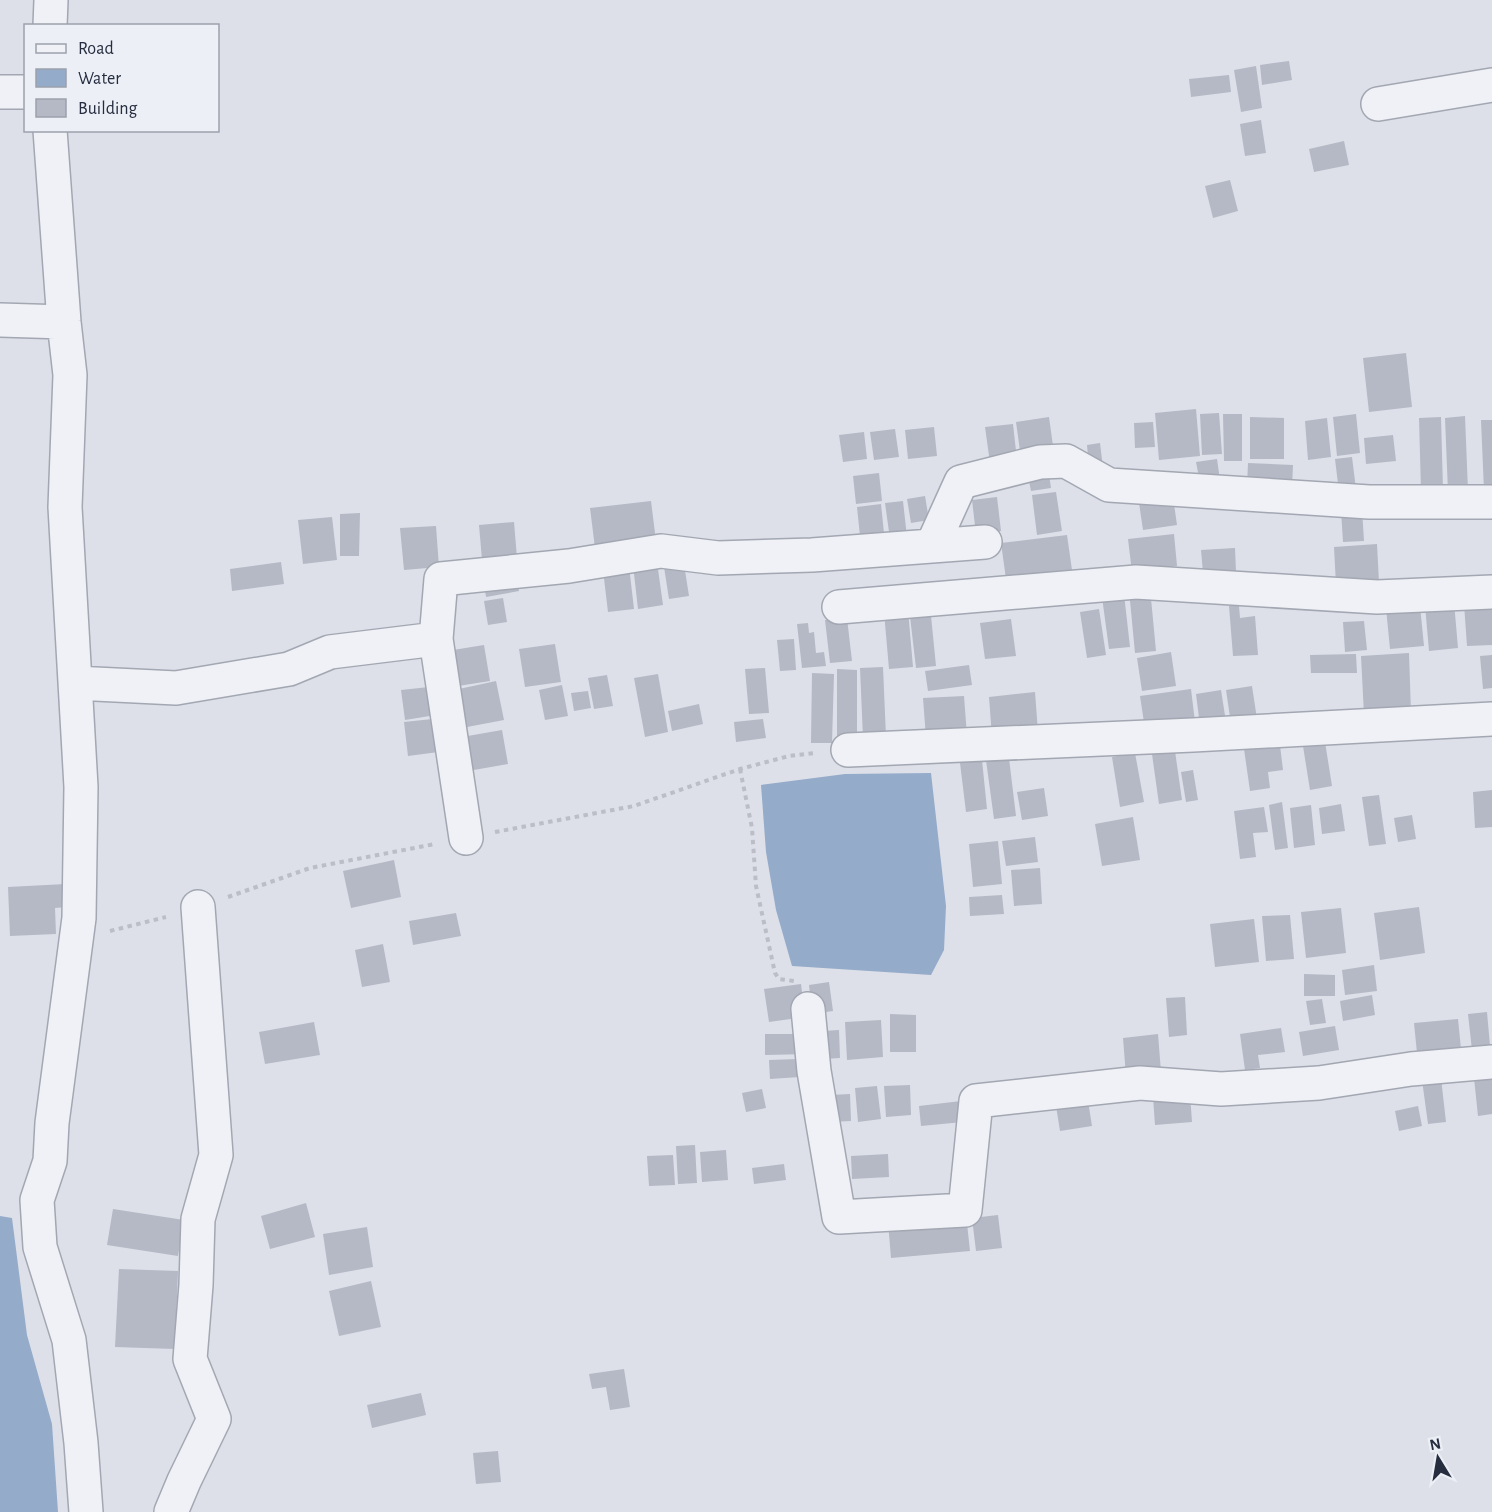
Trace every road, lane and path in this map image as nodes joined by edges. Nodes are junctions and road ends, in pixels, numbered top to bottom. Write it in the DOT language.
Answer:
graph roads {
  1 [pos="51,0"];
  2 [pos="50,24"];
  3 [pos="1492,85"];
  4 [pos="0,92"];
  5 [pos="24,92"];
  6 [pos="1378,104"];
  7 [pos="50,132"];
  8 [pos="0,320"];
  9 [pos="64,322"];
  10 [pos="1492,502"];
  11 [pos="985,542"];
  12 [pos="932,546"];
  13 [pos="1492,592"];
  14 [pos="838,608"];
  15 [pos="436,639"];
  16 [pos="75,684"];
  17 [pos="1492,719"];
  18 [pos="848,750"];
  19 [pos="740,769"];
  20 [pos="466,838"];
  21 [pos="198,907"];
  22 [pos="808,1009"];
  23 [pos="1492,1062"];
  24 [pos="86,1512"];
  25 [pos="171,1512"];
  1 -- 2 [label="street"];
  3 -- 6 [label="street"];
  4 -- 5 [label="street"];
  7 -- 9 [label="street"];
  8 -- 9 [label="street"];
  9 -- 16 [label="street"];
  10 -- 12 [label="street"];
  11 -- 12 [label="street"];
  12 -- 15 [label="street"];
  13 -- 14 [label="street"];
  15 -- 16 [label="street"];
  15 -- 20 [label="street"];
  16 -- 24 [label="street"];
  17 -- 18 [label="street"];
  19 -- 22 [label="path"];
  21 -- 25 [label="street"];
  22 -- 23 [label="street"];
}
